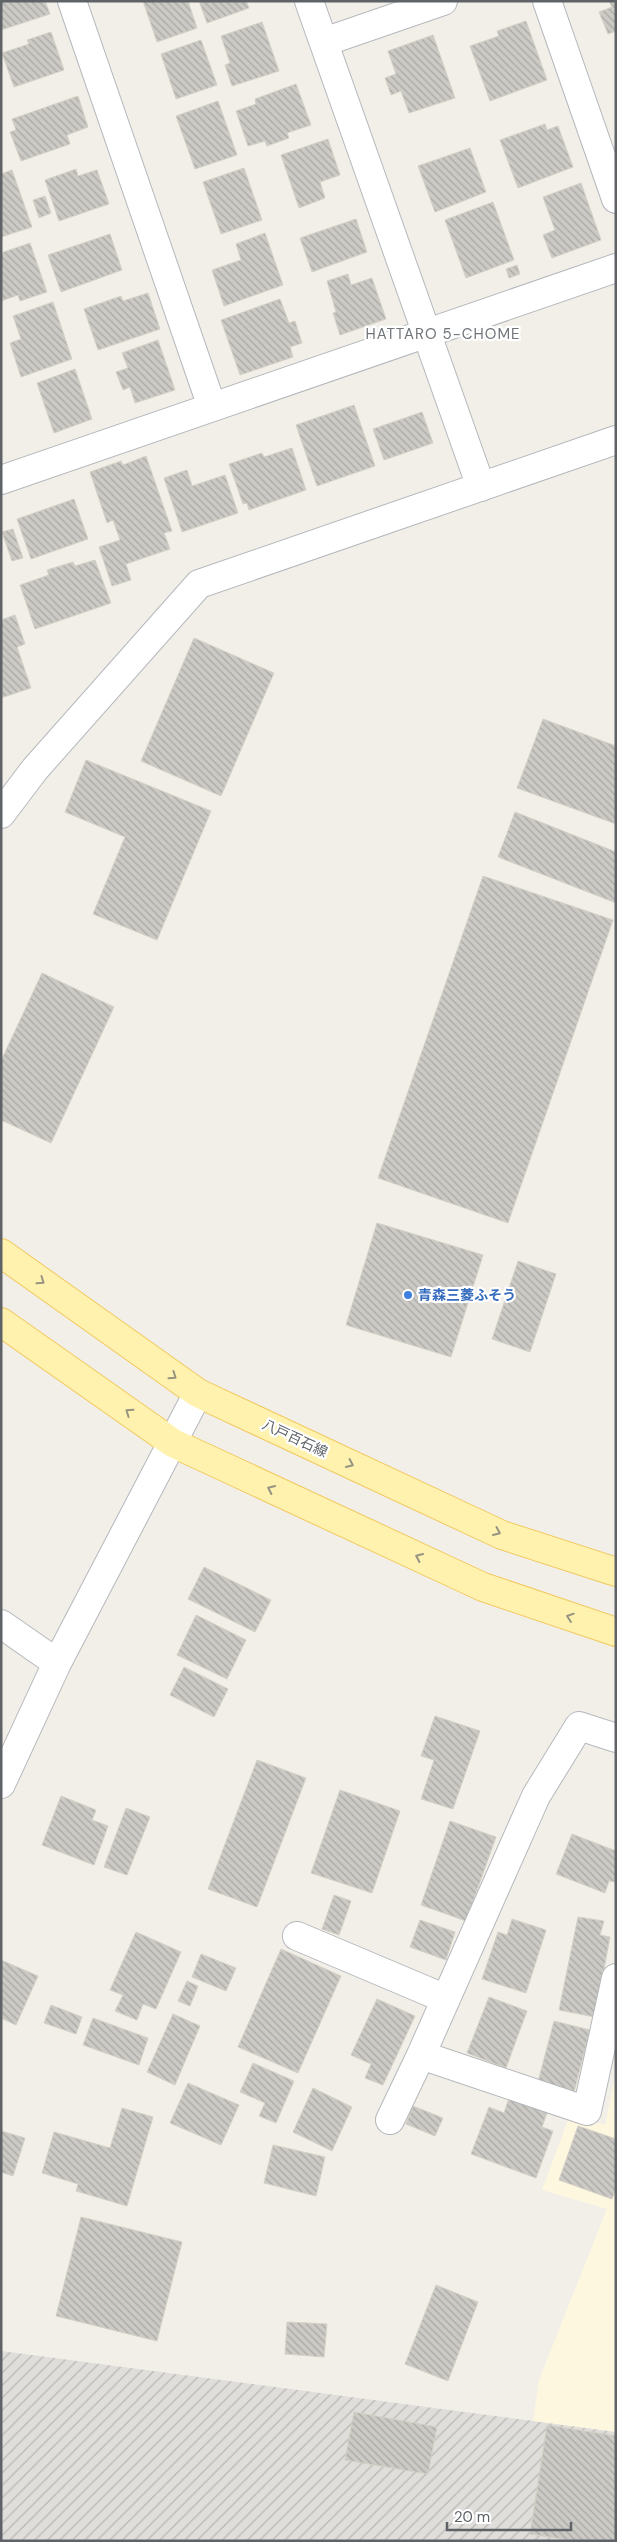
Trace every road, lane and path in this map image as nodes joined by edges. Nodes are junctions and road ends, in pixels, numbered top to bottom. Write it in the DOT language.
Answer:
graph roads {
  1 [pos="72,1"];
  2 [pos="309,1"];
  3 [pos="443,1"];
  4 [pos="547,1"];
  5 [pos="324,42"];
  6 [pos="616,199"];
  7 [pos="616,268"];
  8 [pos="428,333"];
  9 [pos="212,407"];
  10 [pos="616,440"];
  11 [pos="2,476"];
  12 [pos="481,486"];
  13 [pos="1,814"];
  14 [pos="1,1253"];
  15 [pos="1,1322"];
  16 [pos="198,1393"];
  17 [pos="172,1443"];
  18 [pos="616,1572"];
  19 [pos="1,1624"];
  20 [pos="616,1632"];
  21 [pos="57,1663"];
  22 [pos="616,1738"];
  23 [pos="1,1784"];
  24 [pos="297,1936"];
  25 [pos="616,1978"];
  26 [pos="446,1999"];
  27 [pos="421,2055"];
  28 [pos="390,2120"];
  1 -- 9 [label="street"];
  2 -- 5 [label="street"];
  3 -- 5 [label="street"];
  4 -- 6 [label="street"];
  5 -- 8 [label="street"];
  7 -- 8 [label="street"];
  8 -- 9 [label="street"];
  8 -- 12 [label="street"];
  9 -- 11 [label="street"];
  10 -- 12 [label="street"];
  12 -- 13 [label="street"];
  14 -- 16 [label="main road, 八戸百石線, one-way"];
  17 -- 15 [label="main road, one-way"];
  16 -- 17 [label="street"];
  16 -- 18 [label="main road, 八戸百石線, one-way"];
  20 -- 17 [label="main road, one-way"];
  17 -- 21 [label="street"];
  19 -- 21 [label="street"];
  21 -- 23 [label="street"];
  22 -- 26 [label="street"];
  24 -- 26 [label="street"];
  25 -- 27 [label="street"];
  26 -- 27 [label="street"];
  27 -- 28 [label="street"];
}
